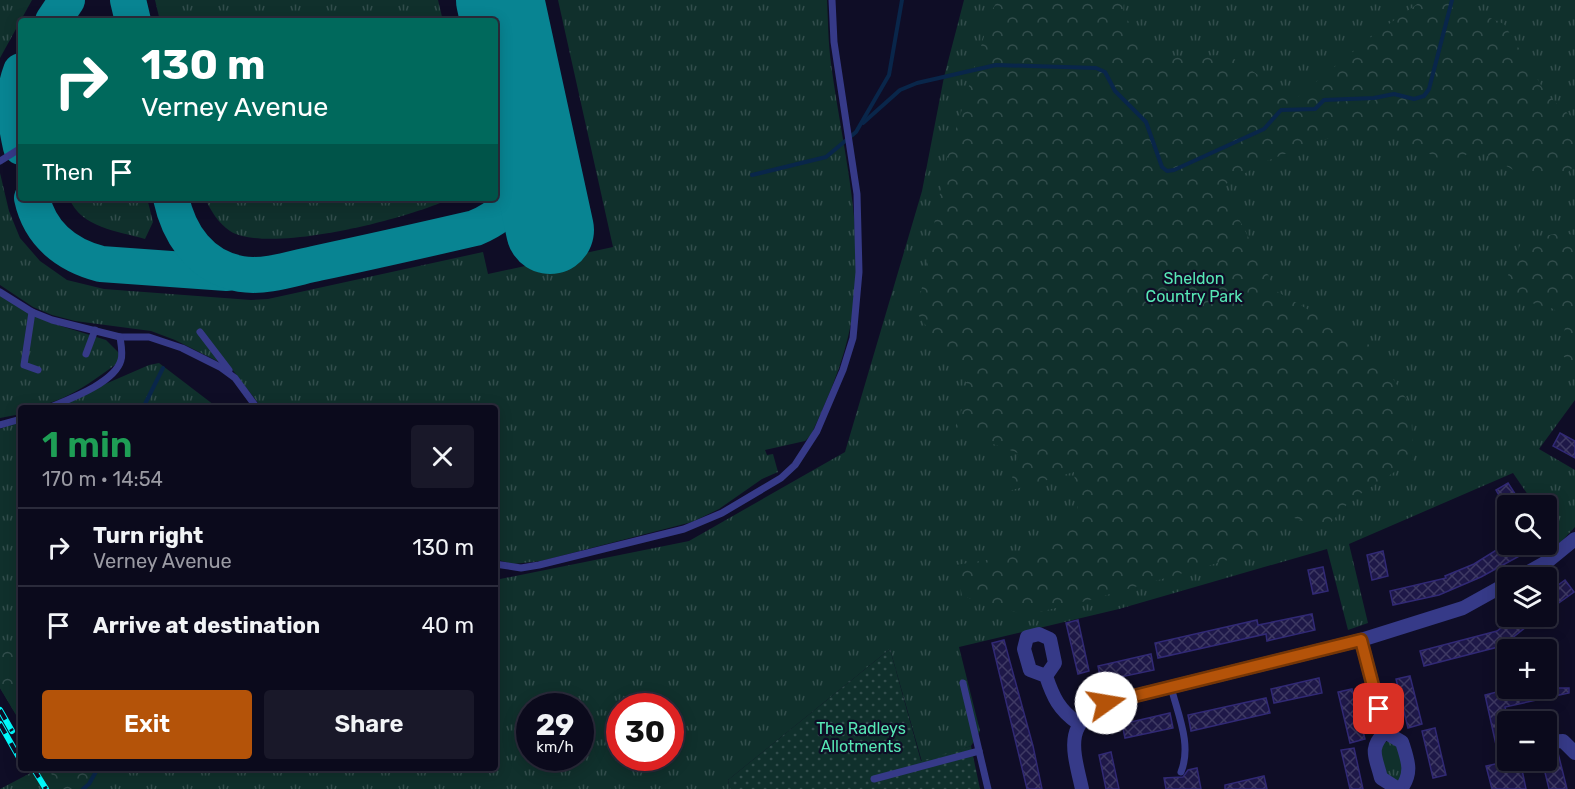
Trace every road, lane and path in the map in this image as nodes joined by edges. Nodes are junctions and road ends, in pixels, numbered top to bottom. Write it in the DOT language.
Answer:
graph roads {
  1 [pos="832,0"];
  2 [pos="18,150"];
  3 [pos="0,161"];
  4 [pos="0,292"];
  5 [pos="32,312"];
  6 [pos="95,330"];
  7 [pos="200,332"];
  8 [pos="120,337"];
  9 [pos="86,354"];
  10 [pos="38,370"];
  11 [pos="236,378"];
  12 [pos="55,405"];
  13 [pos="255,405"];
  14 [pos="18,420"];
  15 [pos="0,425"];
  16 [pos="1575,539"];
  17 [pos="498,564"];
  18 [pos="1537,567"];
  19 [pos="1497,590"];
  20 [pos="1361,640"];
  21 [pos="1046,676"];
  22 [pos="963,683"];
  23 [pos="1171,687"];
  24 [pos="1078,723"];
  25 [pos="1385,732"];
  26 [pos="1557,741"];
  27 [pos="979,751"];
  28 [pos="1575,753"];
  29 [pos="1181,772"];
  30 [pos="874,779"];
  31 [pos="988,789"];
  32 [pos="1082,789"];
  33 [pos="1399,789"];
  1 -- 17 [label="lane"];
  2 -- 3 [label="lane"];
  4 -- 5 [label="lane"];
  5 -- 6 [label="lane"];
  5 -- 10 [label="lane"];
  6 -- 8 [label="lane"];
  6 -- 9 [label="lane"];
  7 -- 11 [label="lane"];
  8 -- 11 [label="lane"];
  8 -- 12 [label="lane"];
  11 -- 13 [label="lane"];
  14 -- 15 [label="lane"];
  16 -- 18 [label="street"];
  19 -- 20 [label="street"];
  20 -- 23 [label="street"];
  20 -- 25 [label="street"];
  21 -- 24 [label="street"];
  22 -- 27 [label="lane"];
  23 -- 24 [label="street"];
  23 -- 29 [label="lane"];
  24 -- 32 [label="street"];
  25 -- 33 [label="street"];
  25 -- 33 [label="street"];
  26 -- 28 [label="street"];
  27 -- 30 [label="lane"];
  27 -- 31 [label="lane"];
}
